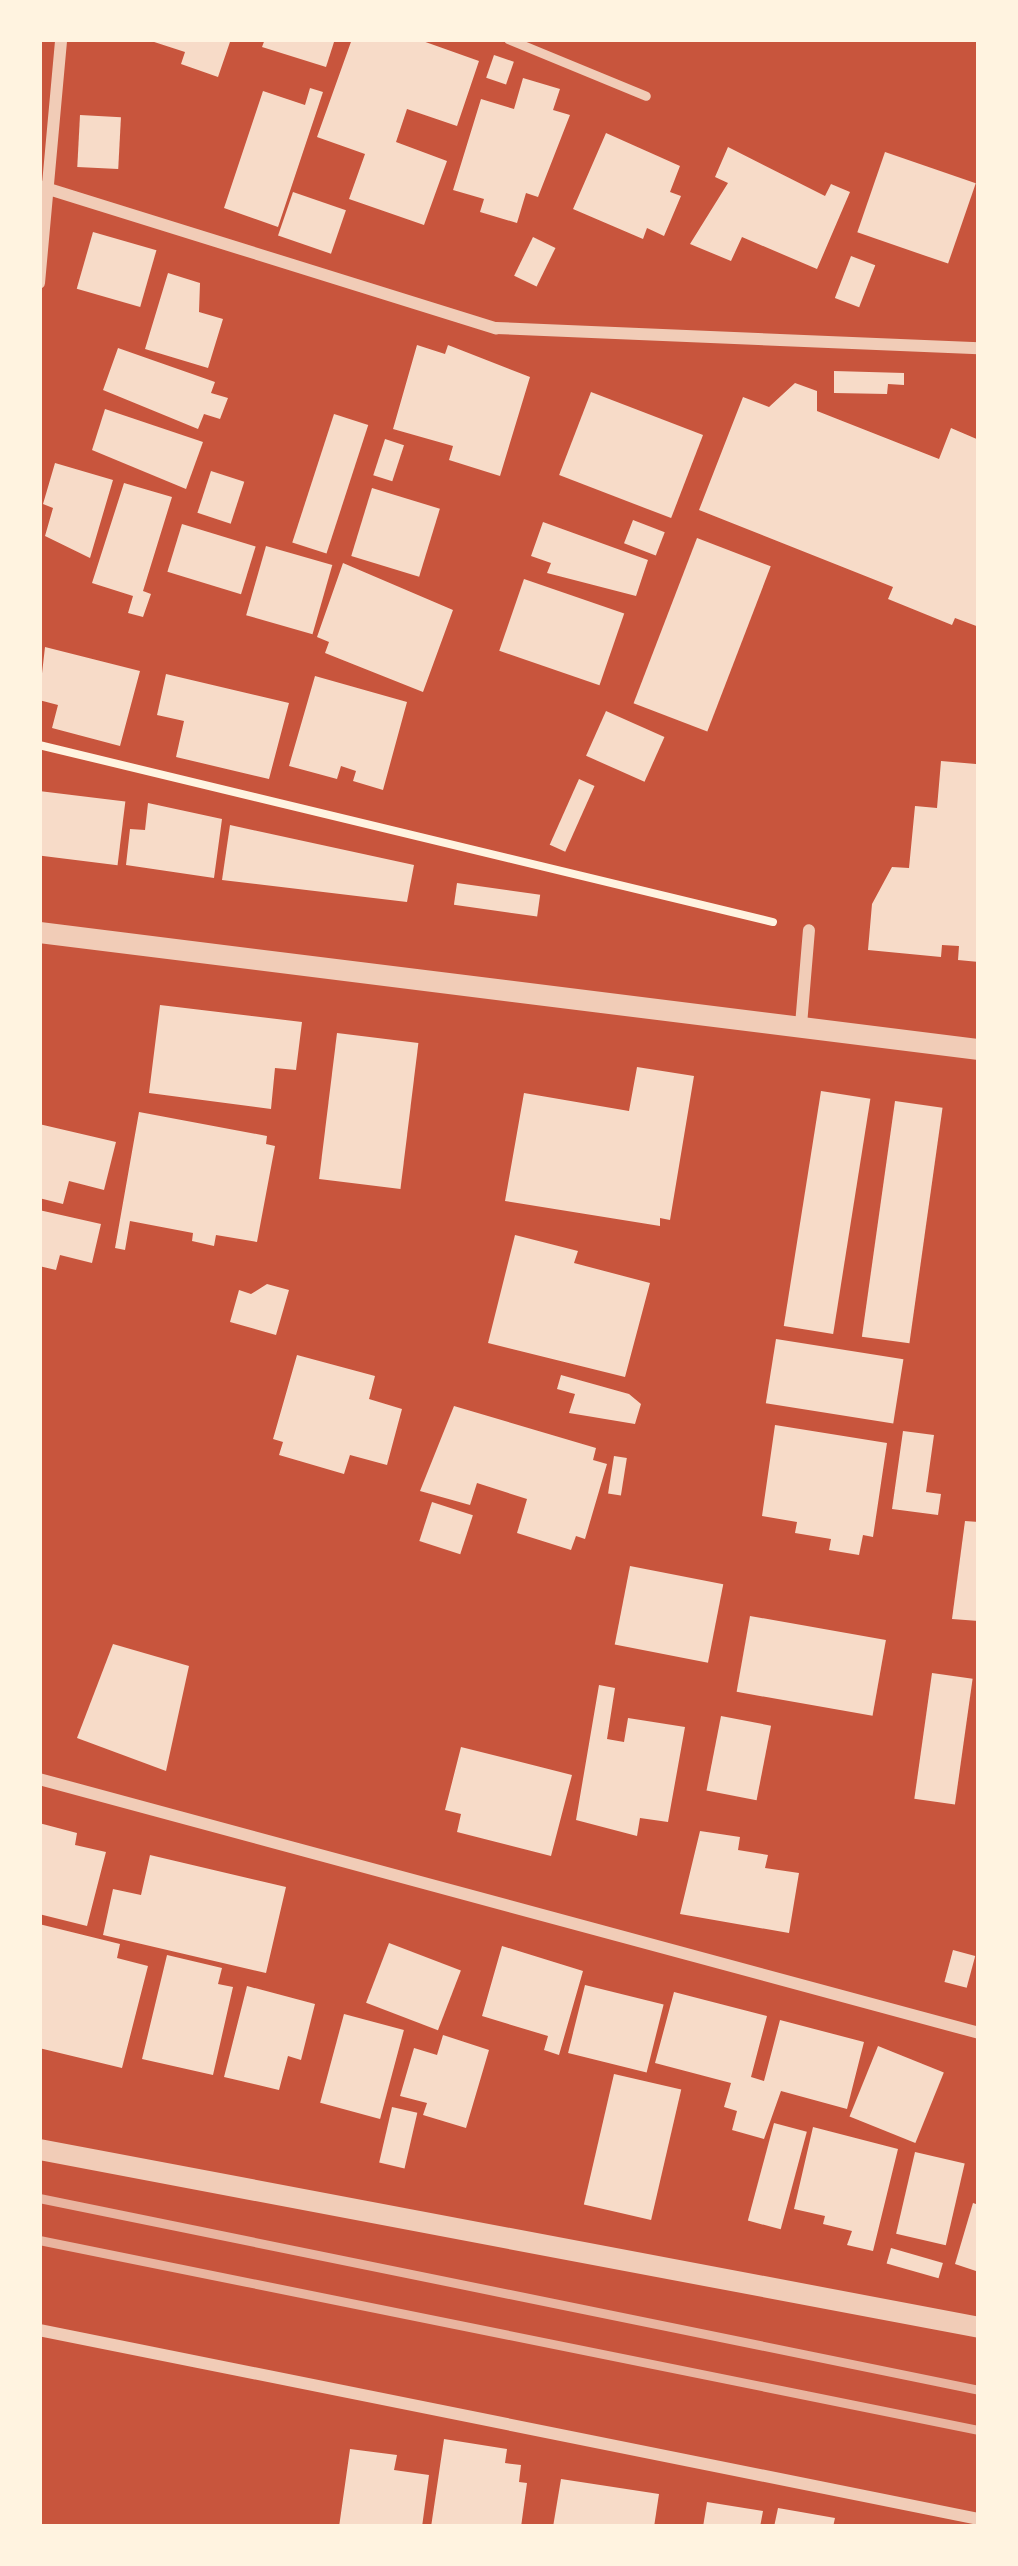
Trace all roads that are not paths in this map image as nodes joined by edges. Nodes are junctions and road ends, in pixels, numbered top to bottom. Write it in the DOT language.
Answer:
graph roads {
  1 [pos="62,39"];
  2 [pos="508,39"];
  3 [pos="646,96"];
  4 [pos="44,188"];
  5 [pos="39,283"];
  6 [pos="979,348"];
  7 [pos="809,930"];
  8 [pos="39,932"];
  9 [pos="801,1025"];
  10 [pos="979,1048"];
  11 [pos="39,1779"];
  12 [pos="979,2033"];
  13 [pos="39,2149"];
  14 [pos="979,2327"];
  15 [pos="39,2330"];
  16 [pos="979,2519"];
  1 -- 4 [label="street"];
  2 -- 3 [label="lane"];
  4 -- 5 [label="street"];
  4 -- 6 [label="street"];
  7 -- 9 [label="street"];
  8 -- 9 [label="street"];
  9 -- 10 [label="street"];
  11 -- 12 [label="street"];
  13 -- 14 [label="street"];
  15 -- 16 [label="street"];
}
